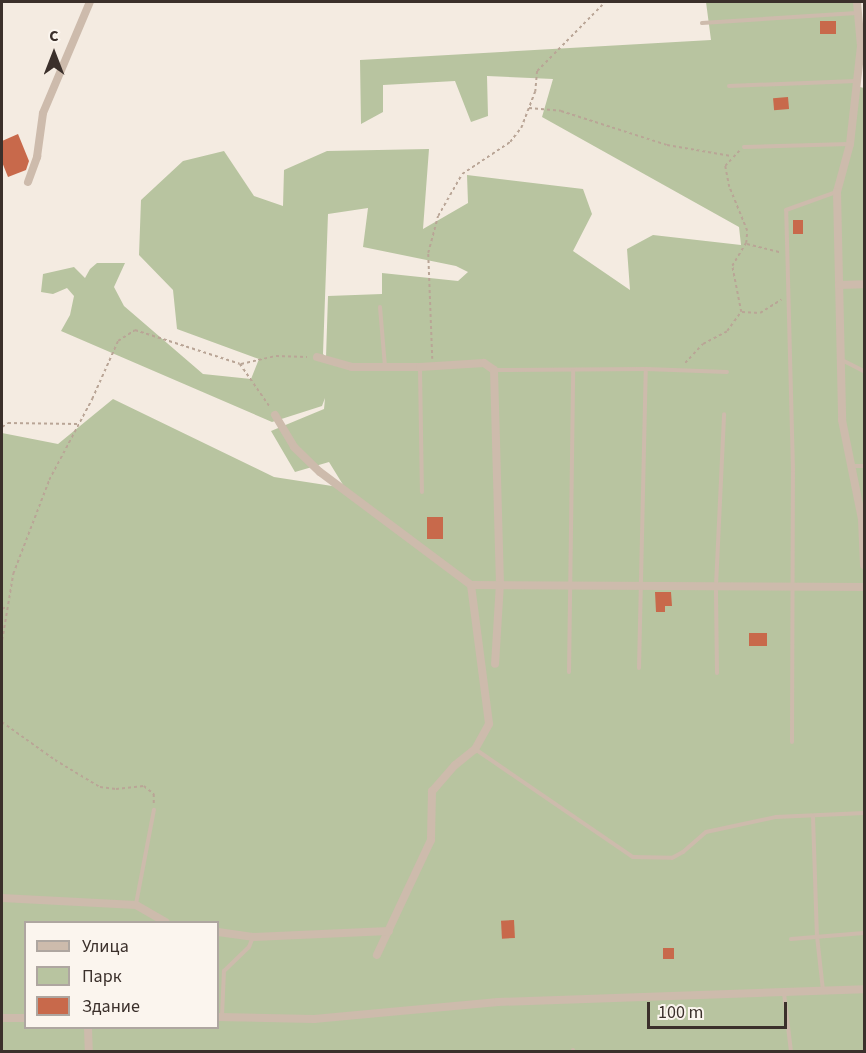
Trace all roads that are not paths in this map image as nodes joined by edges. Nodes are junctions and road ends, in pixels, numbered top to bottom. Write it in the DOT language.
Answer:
graph roads {
  1 [pos="90,2"];
  2 [pos="857,2"];
  3 [pos="858,12"];
  4 [pos="702,23"];
  5 [pos="863,46"];
  6 [pos="857,81"];
  7 [pos="729,86"];
  8 [pos="855,98"];
  9 [pos="864,98"];
  10 [pos="849,144"];
  11 [pos="744,147"];
  12 [pos="28,182"];
  13 [pos="837,192"];
  14 [pos="864,284"];
  15 [pos="839,285"];
  16 [pos="380,307"];
  17 [pos="317,357"];
  18 [pos="842,360"];
  19 [pos="385,367"];
  20 [pos="420,367"];
  21 [pos="646,369"];
  22 [pos="494,370"];
  23 [pos="864,370"];
  24 [pos="573,371"];
  25 [pos="726,372"];
  26 [pos="724,414"];
  27 [pos="276,415"];
  28 [pos="852,466"];
  29 [pos="864,466"];
  30 [pos="422,492"];
  31 [pos="863,519"];
  32 [pos="864,565"];
  33 [pos="500,584"];
  34 [pos="471,585"];
  35 [pos="572,585"];
  36 [pos="641,585"];
  37 [pos="716,586"];
  38 [pos="792,586"];
  39 [pos="864,587"];
  40 [pos="495,664"];
  41 [pos="639,668"];
  42 [pos="569,672"];
  43 [pos="717,674"];
  44 [pos="792,742"];
  45 [pos="475,749"];
  46 [pos="154,810"];
  47 [pos="864,813"];
  48 [pos="813,817"];
  49 [pos="2,898"];
  50 [pos="136,905"];
  51 [pos="163,921"];
  52 [pos="219,932"];
  53 [pos="389,932"];
  54 [pos="864,933"];
  55 [pos="818,936"];
  56 [pos="253,937"];
  57 [pos="791,939"];
  58 [pos="377,956"];
  59 [pos="864,988"];
  60 [pos="823,991"];
  61 [pos="784,993"];
  62 [pos="220,1017"];
  63 [pos="2,1018"];
  64 [pos="24,1018"];
  65 [pos="88,1029"];
  66 [pos="89,1052"];
  67 [pos="791,1052"];
  1 -- 12 [label="street"];
  2 -- 3 [label="street"];
  3 -- 4 [label="lane"];
  3 -- 5 [label="street"];
  5 -- 6 [label="street"];
  6 -- 7 [label="lane"];
  6 -- 8 [label="street"];
  8 -- 9 [label="street"];
  8 -- 10 [label="street"];
  10 -- 11 [label="lane"];
  10 -- 13 [label="street"];
  13 -- 15 [label="street"];
  13 -- 38 [label="lane"];
  14 -- 15 [label="street"];
  15 -- 18 [label="street"];
  16 -- 19 [label="lane"];
  17 -- 19 [label="street"];
  18 -- 23 [label="lane"];
  18 -- 28 [label="street"];
  19 -- 20 [label="street"];
  20 -- 22 [label="street"];
  20 -- 30 [label="lane"];
  21 -- 24 [label="lane"];
  21 -- 25 [label="lane"];
  21 -- 36 [label="lane"];
  22 -- 24 [label="lane"];
  22 -- 33 [label="street"];
  24 -- 35 [label="lane"];
  26 -- 37 [label="lane"];
  27 -- 34 [label="street"];
  28 -- 29 [label="lane"];
  28 -- 31 [label="street"];
  31 -- 32 [label="street"];
  33 -- 34 [label="street"];
  33 -- 35 [label="street"];
  33 -- 40 [label="street"];
  34 -- 45 [label="street"];
  35 -- 36 [label="street"];
  35 -- 42 [label="lane"];
  36 -- 37 [label="street"];
  36 -- 41 [label="lane"];
  37 -- 38 [label="street"];
  37 -- 43 [label="lane"];
  38 -- 39 [label="street"];
  38 -- 44 [label="lane"];
  45 -- 48 [label="lane"];
  45 -- 53 [label="street"];
  46 -- 50 [label="lane"];
  47 -- 48 [label="lane"];
  48 -- 55 [label="lane"];
  49 -- 50 [label="street"];
  50 -- 51 [label="street"];
  52 -- 56 [label="street"];
  53 -- 56 [label="street"];
  53 -- 58 [label="street"];
  54 -- 55 [label="lane"];
  55 -- 57 [label="lane"];
  55 -- 60 [label="lane"];
  56 -- 62 [label="lane"];
  59 -- 60 [label="street"];
  60 -- 61 [label="street"];
  61 -- 62 [label="street"];
  61 -- 67 [label="lane"];
  63 -- 64 [label="street"];
  65 -- 66 [label="street"];
}
